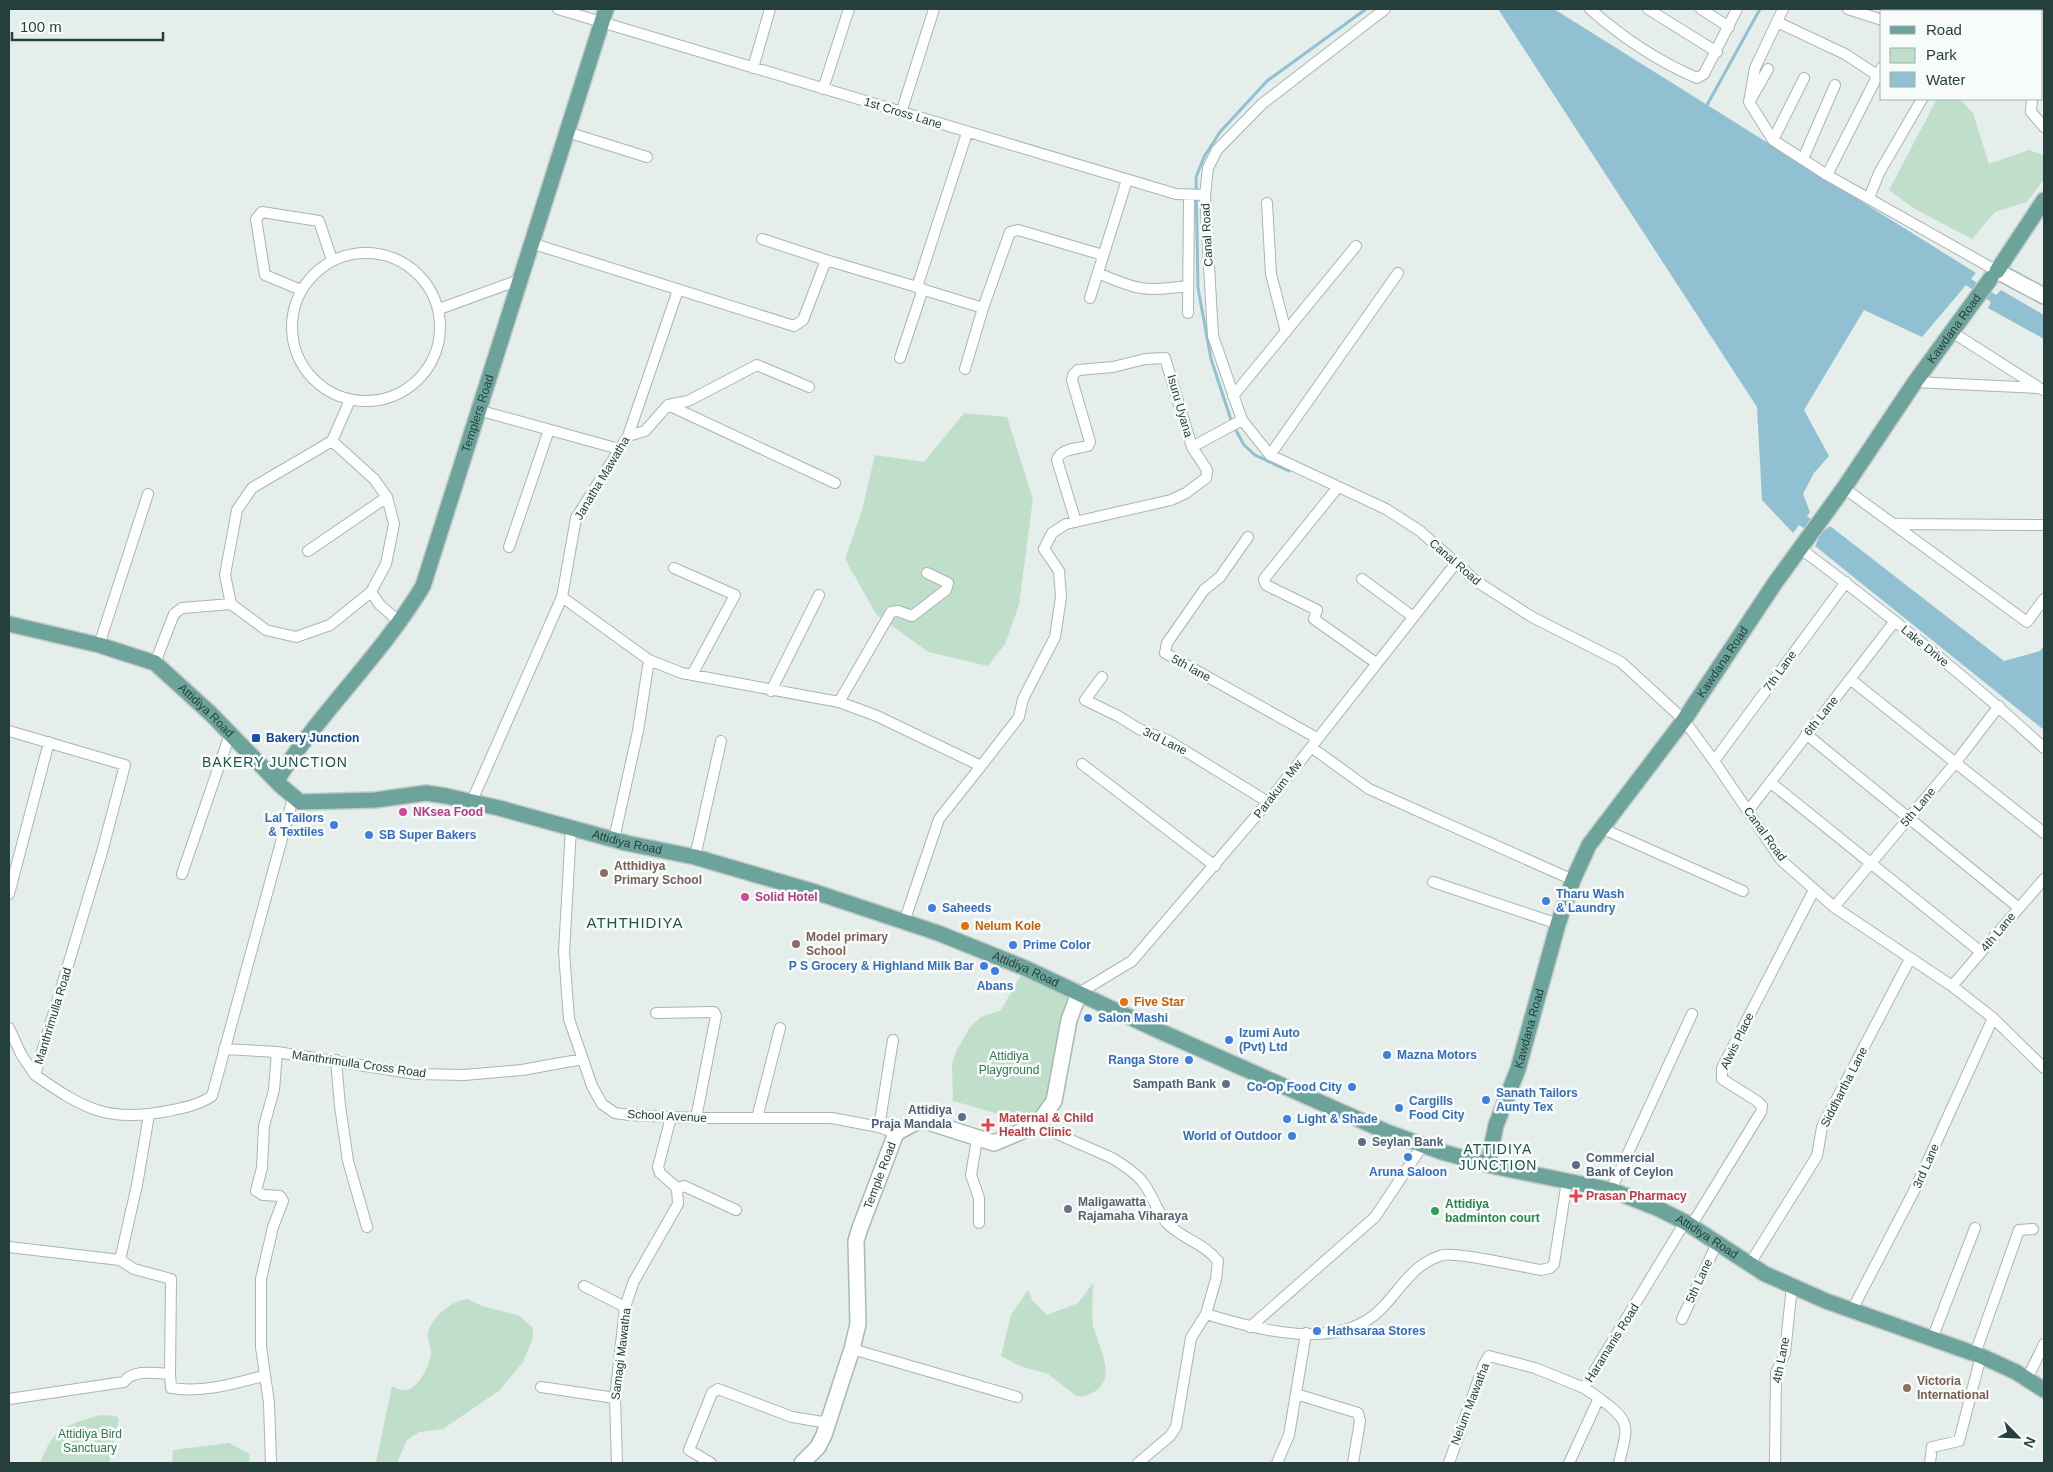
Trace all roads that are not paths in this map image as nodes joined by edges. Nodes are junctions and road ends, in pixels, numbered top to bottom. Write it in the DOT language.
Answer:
graph roads {
  1 [pos="558,9"];
  2 [pos="770,9"];
  3 [pos="849,9"];
  4 [pos="934,9"];
  5 [pos="1385,9"];
  6 [pos="1590,9"];
  7 [pos="1648,9"];
  8 [pos="1701,9"];
  9 [pos="1737,9"];
  10 [pos="1783,9"];
  11 [pos="1848,9"];
  12 [pos="604,15"];
  13 [pos="1880,19"];
  14 [pos="1777,22"];
  15 [pos="1729,27"];
  16 [pos="1717,52"];
  17 [pos="753,68"];
  18 [pos="1768,69"];
  19 [pos="1879,71"];
  20 [pos="1804,78"];
  21 [pos="1835,85"];
  22 [pos="823,89"];
  23 [pos="1921,100"];
  24 [pos="2032,100"];
  25 [pos="1749,102"];
  26 [pos="901,113"];
  27 [pos="2044,127"];
  28 [pos="567,132"];
  29 [pos="967,133"];
  30 [pos="1773,140"];
  31 [pos="647,157"];
  32 [pos="1803,159"];
  33 [pos="1827,175"];
  34 [pos="1127,180"];
  35 [pos="1197,196"];
  36 [pos="1869,198"];
  37 [pos="2044,200"];
  38 [pos="1267,203"];
  39 [pos="762,239"];
  40 [pos="531,243"];
  41 [pos="1356,246"];
  42 [pos="1103,255"];
  43 [pos="332,260"];
  44 [pos="826,260"];
  45 [pos="1098,273"];
  46 [pos="1398,273"];
  47 [pos="1994,274"];
  48 [pos="519,280"];
  49 [pos="1187,286"];
  50 [pos="920,288"];
  51 [pos="301,290"];
  52 [pos="678,290"];
  53 [pos="2044,296"];
  54 [pos="1090,298"];
  55 [pos="439,308"];
  56 [pos="983,308"];
  57 [pos="1188,313"];
  58 [pos="1286,332"];
  59 [pos="1952,332"];
  60 [pos="900,358"];
  61 [pos="965,369"];
  62 [pos="1915,382"];
  63 [pos="809,387"];
  64 [pos="2042,389"];
  65 [pos="1232,396"];
  66 [pos="350,400"];
  67 [pos="668,406"];
  68 [pos="478,410"];
  69 [pos="1237,423"];
  70 [pos="549,430"];
  71 [pos="628,436"];
  72 [pos="332,441"];
  73 [pos="1192,447"];
  74 [pos="619,449"];
  75 [pos="1270,454"];
  76 [pos="834,482"];
  77 [pos="1338,487"];
  78 [pos="1844,488"];
  79 [pos="148,494"];
  80 [pos="386,497"];
  81 [pos="1076,522"];
  82 [pos="1895,524"];
  83 [pos="2044,525"];
  84 [pos="1248,537"];
  85 [pos="1805,543"];
  86 [pos="509,547"];
  87 [pos="308,552"];
  88 [pos="1456,563"];
  89 [pos="674,568"];
  90 [pos="927,573"];
  91 [pos="1362,579"];
  92 [pos="1846,582"];
  93 [pos="371,592"];
  94 [pos="819,595"];
  95 [pos="562,597"];
  96 [pos="2044,599"];
  97 [pos="231,604"];
  98 [pos="1412,616"];
  99 [pos="1895,621"];
  100 [pos="401,623"];
  101 [pos="9,624"];
  102 [pos="99,645"];
  103 [pos="649,660"];
  104 [pos="155,663"];
  105 [pos="1376,663"];
  106 [pos="692,675"];
  107 [pos="1102,677"];
  108 [pos="1850,679"];
  109 [pos="771,691"];
  110 [pos="839,702"];
  111 [pos="1999,706"];
  112 [pos="1684,720"];
  113 [pos="9,731"];
  114 [pos="230,734"];
  115 [pos="1806,734"];
  116 [pos="721,741"];
  117 [pos="49,742"];
  118 [pos="1314,743"];
  119 [pos="2044,748"];
  120 [pos="1714,761"];
  121 [pos="1956,762"];
  122 [pos="1082,764"];
  123 [pos="981,766"];
  124 [pos="277,780"];
  125 [pos="1770,782"];
  126 [pos="294,798"];
  127 [pos="1268,802"];
  128 [pos="471,803"];
  129 [pos="1748,811"];
  130 [pos="1908,818"];
  131 [pos="571,828"];
  132 [pos="1602,828"];
  133 [pos="2044,833"];
  134 [pos="614,839"];
  135 [pos="695,857"];
  136 [pos="1871,863"];
  137 [pos="1215,866"];
  138 [pos="182,874"];
  139 [pos="2044,879"];
  140 [pos="1573,880"];
  141 [pos="1433,882"];
  142 [pos="1814,890"];
  143 [pos="1743,891"];
  144 [pos="9,894"];
  145 [pos="1834,907"];
  146 [pos="2019,908"];
  147 [pos="904,922"];
  148 [pos="1558,924"];
  149 [pos="1981,952"];
  150 [pos="1910,959"];
  151 [pos="1952,986"];
  152 [pos="1079,993"];
  153 [pos="656,1013"];
  154 [pos="1692,1014"];
  155 [pos="1993,1018"];
  156 [pos="9,1028"];
  157 [pos="780,1028"];
  158 [pos="893,1040"];
  159 [pos="224,1049"];
  160 [pos="276,1052"];
  161 [pos="583,1059"];
  162 [pos="336,1060"];
  163 [pos="2044,1068"];
  164 [pos="35,1075"];
  165 [pos="149,1115"];
  166 [pos="670,1117"];
  167 [pos="696,1118"];
  168 [pos="757,1118"];
  169 [pos="1037,1125"];
  170 [pos="879,1127"];
  171 [pos="896,1133"];
  172 [pos="977,1139"];
  173 [pos="1423,1146"];
  174 [pos="1488,1164"];
  175 [pos="1567,1181"];
  176 [pos="677,1188"];
  177 [pos="1611,1190"];
  178 [pos="736,1210"];
  179 [pos="979,1223"];
  180 [pos="1688,1224"];
  181 [pos="367,1227"];
  182 [pos="1976,1228"];
  183 [pos="2033,1230"];
  184 [pos="1717,1243"];
  185 [pos="9,1248"];
  186 [pos="120,1260"];
  187 [pos="1749,1265"];
  188 [pos="584,1286"];
  189 [pos="1792,1286"];
  190 [pos="625,1307"];
  191 [pos="1852,1310"];
  192 [pos="1206,1314"];
  193 [pos="1682,1319"];
  194 [pos="1250,1327"];
  195 [pos="1306,1333"];
  196 [pos="1932,1339"];
  197 [pos="2044,1344"];
  198 [pos="852,1348"];
  199 [pos="1978,1355"];
  200 [pos="170,1374"];
  201 [pos="263,1376"];
  202 [pos="2027,1379"];
  203 [pos="541,1387"];
  204 [pos="1584,1388"];
  205 [pos="2044,1390"];
  206 [pos="1296,1394"];
  207 [pos="615,1398"];
  208 [pos="1018,1398"];
  209 [pos="1598,1398"];
  210 [pos="9,1399"];
  211 [pos="829,1423"];
  212 [pos="271,1463"];
  213 [pos="617,1463"];
  214 [pos="711,1463"];
  215 [pos="802,1463"];
  216 [pos="1138,1463"];
  217 [pos="1276,1463"];
  218 [pos="1353,1463"];
  219 [pos="1449,1463"];
  220 [pos="1569,1463"];
  221 [pos="1619,1463"];
  222 [pos="1775,1463"];
  223 [pos="1930,1463"];
  1 -- 12 [label="street, 1st Cross Lane"];
  2 -- 17 [label="street"];
  3 -- 22 [label="street"];
  4 -- 26 [label="street"];
  5 -- 35 [label="street, Canal Road"];
  6 -- 16 [label="street"];
  7 -- 16 [label="street"];
  8 -- 15 [label="street"];
  9 -- 15 [label="street"];
  10 -- 14 [label="street"];
  11 -- 13 [label="street"];
  12 -- 17 [label="street, 1st Cross Lane"];
  12 -- 28 [label="main road, Templers Road"];
  14 -- 19 [label="street"];
  14 -- 25 [label="street"];
  15 -- 16 [label="street"];
  17 -- 22 [label="street, 1st Cross Lane"];
  18 -- 25 [label="street"];
  19 -- 33 [label="street"];
  20 -- 30 [label="street"];
  21 -- 32 [label="street"];
  22 -- 26 [label="street, 1st Cross Lane"];
  23 -- 36 [label="street"];
  24 -- 27 [label="street"];
  25 -- 30 [label="street"];
  26 -- 29 [label="street, 1st Cross Lane"];
  28 -- 31 [label="street"];
  28 -- 40 [label="main road, Templers Road"];
  29 -- 34 [label="street, 1st Cross Lane"];
  29 -- 50 [label="street"];
  30 -- 32 [label="street"];
  32 -- 33 [label="street"];
  33 -- 36 [label="street"];
  34 -- 35 [label="street, 1st Cross Lane"];
  34 -- 42 [label="street"];
  35 -- 49 [label="street"];
  35 -- 65 [label="street, Canal Road"];
  36 -- 47 [label="street"];
  37 -- 47 [label="main road, Kawdana Road"];
  38 -- 58 [label="street"];
  39 -- 44 [label="street"];
  40 -- 48 [label="main road, Templers Road"];
  40 -- 52 [label="street"];
  41 -- 58 [label="street"];
  42 -- 45 [label="street"];
  42 -- 56 [label="street"];
  43 -- 51 [label="street"];
  43 -- 51 [label="street"];
  43 -- 55 [label="street"];
  44 -- 50 [label="street"];
  44 -- 52 [label="street"];
  45 -- 49 [label="street"];
  45 -- 54 [label="street"];
  46 -- 75 [label="street"];
  47 -- 53 [label="street"];
  47 -- 59 [label="main road, Kawdana Road"];
  48 -- 55 [label="street"];
  48 -- 68 [label="main road, Templers Road"];
  49 -- 57 [label="street"];
  50 -- 56 [label="street"];
  50 -- 60 [label="street"];
  51 -- 66 [label="street"];
  52 -- 71 [label="street, Janatha Mawatha"];
  55 -- 66 [label="street"];
  56 -- 61 [label="street"];
  58 -- 65 [label="street"];
  59 -- 62 [label="main road, Kawdana Road"];
  59 -- 64 [label="street"];
  62 -- 64 [label="street"];
  62 -- 78 [label="main road, Kawdana Road"];
  63 -- 67 [label="street"];
  65 -- 69 [label="street, Canal Road"];
  66 -- 72 [label="street"];
  67 -- 71 [label="street"];
  67 -- 76 [label="street"];
  68 -- 70 [label="street"];
  68 -- 100 [label="main road, Templers Road"];
  69 -- 73 [label="street"];
  69 -- 75 [label="street, Canal Road"];
  70 -- 74 [label="street"];
  70 -- 86 [label="street"];
  71 -- 74 [label="street, Janatha Mawatha"];
  72 -- 80 [label="street"];
  72 -- 97 [label="street"];
  73 -- 81 [label="street, Isuru Uyana"];
  73 -- 81 [label="street, Isuru Uyana"];
  74 -- 95 [label="street, Janatha Mawatha"];
  75 -- 77 [label="street, Canal Road"];
  77 -- 88 [label="street, Canal Road"];
  77 -- 105 [label="street"];
  78 -- 82 [label="street"];
  78 -- 85 [label="main road, Kawdana Road"];
  79 -- 102 [label="street"];
  80 -- 87 [label="street"];
  80 -- 93 [label="street"];
  81 -- 123 [label="street"];
  82 -- 83 [label="street"];
  82 -- 96 [label="street"];
  84 -- 118 [label="street, 5th lane"];
  85 -- 92 [label="street, Lake Drive"];
  85 -- 112 [label="main road, Kawdana Road"];
  88 -- 98 [label="street, Parakum Mw"];
  88 -- 112 [label="street, Canal Road"];
  89 -- 106 [label="street"];
  90 -- 110 [label="street"];
  91 -- 98 [label="street"];
  92 -- 99 [label="street, Lake Drive"];
  92 -- 120 [label="street, 7th Lane"];
  93 -- 97 [label="street"];
  93 -- 100 [label="street"];
  94 -- 109 [label="street"];
  95 -- 103 [label="street"];
  95 -- 128 [label="street, Janatha Mawatha"];
  97 -- 104 [label="street"];
  98 -- 105 [label="street, Parakum Mw"];
  99 -- 108 [label="street, 6th Lane"];
  99 -- 111 [label="street, Lake Drive"];
  100 -- 124 [label="main road, Templers Road"];
  101 -- 102 [label="main road, Attidiya Road"];
  102 -- 104 [label="main road, Attidiya Road"];
  103 -- 106 [label="street"];
  103 -- 134 [label="street"];
  104 -- 114 [label="main road, Attidiya Road"];
  105 -- 118 [label="street, Parakum Mw"];
  106 -- 109 [label="street"];
  107 -- 127 [label="street, 3rd Lane"];
  108 -- 115 [label="street, 6th Lane"];
  108 -- 121 [label="street"];
  109 -- 110 [label="street"];
  110 -- 123 [label="street"];
  111 -- 119 [label="street, Lake Drive"];
  111 -- 121 [label="street, 5th Lane"];
  112 -- 120 [label="street, Canal Road"];
  112 -- 132 [label="main road, Kawdana Road"];
  113 -- 117 [label="street, Manthrimulla Road"];
  114 -- 124 [label="main road, Attidiya Road"];
  114 -- 138 [label="street"];
  115 -- 125 [label="street, 6th Lane"];
  115 -- 130 [label="street"];
  116 -- 135 [label="street"];
  117 -- 144 [label="street"];
  117 -- 164 [label="street, Manthrimulla Road"];
  118 -- 127 [label="street, Parakum Mw"];
  118 -- 140 [label="street"];
  120 -- 129 [label="street, Canal Road"];
  121 -- 130 [label="street, 5th Lane"];
  121 -- 133 [label="street"];
  122 -- 137 [label="street"];
  123 -- 147 [label="street"];
  124 -- 126 [label="main road, Attidiya Road"];
  125 -- 129 [label="street, 6th Lane"];
  125 -- 136 [label="street"];
  126 -- 128 [label="main road, Attidiya Road"];
  126 -- 159 [label="street, Manthrimulla Road"];
  127 -- 137 [label="street, Parakum Mw"];
  128 -- 131 [label="main road, Attidiya Road"];
  129 -- 142 [label="street, Canal Road"];
  130 -- 136 [label="street, 5th Lane"];
  130 -- 146 [label="street"];
  131 -- 134 [label="main road, Attidiya Road"];
  131 -- 161 [label="street, School Avenue"];
  132 -- 140 [label="main road, Kawdana Road"];
  132 -- 143 [label="street"];
  134 -- 135 [label="main road, Attidiya Road"];
  135 -- 147 [label="main road, Attidiya Road"];
  136 -- 145 [label="street, 5th Lane"];
  136 -- 149 [label="street"];
  137 -- 152 [label="street, Parakum Mw"];
  139 -- 146 [label="street, 4th Lane"];
  140 -- 148 [label="main road, Kawdana Road"];
  141 -- 148 [label="street"];
  142 -- 145 [label="street, Canal Road"];
  142 -- 180 [label="street, Alwis Place"];
  145 -- 150 [label="street, Canal Road"];
  146 -- 149 [label="street, 4th Lane"];
  147 -- 152 [label="main road, Attidiya Road"];
  148 -- 174 [label="main road, Kawdana Road"];
  149 -- 151 [label="street, 4th Lane"];
  150 -- 151 [label="street, Canal Road"];
  150 -- 187 [label="street, Siddhartha Lane"];
  151 -- 155 [label="street, Canal Road"];
  152 -- 169 [label="street"];
  152 -- 173 [label="main road, Attidiya Road"];
  153 -- 167 [label="street"];
  154 -- 177 [label="street"];
  155 -- 163 [label="street, Canal Road"];
  155 -- 191 [label="street, 3rd Lane"];
  156 -- 164 [label="street"];
  157 -- 168 [label="street"];
  158 -- 170 [label="street"];
  159 -- 160 [label="street, Manthrimulla Cross Road"];
  159 -- 165 [label="street, Manthrimulla Road"];
  160 -- 162 [label="street, Manthrimulla Cross Road"];
  160 -- 201 [label="street"];
  161 -- 162 [label="street, Manthrimulla Cross Road"];
  161 -- 166 [label="street, School Avenue"];
  162 -- 181 [label="street"];
  164 -- 165 [label="street, Manthrimulla Road"];
  165 -- 186 [label="street"];
  166 -- 167 [label="street, School Avenue"];
  166 -- 176 [label="street"];
  167 -- 168 [label="street, School Avenue"];
  168 -- 170 [label="street, School Avenue"];
  169 -- 172 [label="street, Temple Road"];
  169 -- 192 [label="street"];
  170 -- 171 [label="street, School Avenue"];
  171 -- 172 [label="street, Temple Road"];
  171 -- 198 [label="street, Temple Road"];
  172 -- 179 [label="street"];
  173 -- 174 [label="main road, Attidiya Road"];
  173 -- 194 [label="street"];
  174 -- 175 [label="main road, Attidiya Road"];
  175 -- 177 [label="main road, Attidiya Road"];
  175 -- 195 [label="street"];
  176 -- 178 [label="street"];
  176 -- 190 [label="street, Samagi Mawatha"];
  177 -- 180 [label="main road, Attidiya Road"];
  180 -- 184 [label="main road, Attidiya Road"];
  180 -- 204 [label="street, Haramanis Road"];
  182 -- 196 [label="street"];
  183 -- 199 [label="street"];
  184 -- 187 [label="main road, Attidiya Road"];
  184 -- 193 [label="street, 5th Lane"];
  185 -- 186 [label="street"];
  186 -- 200 [label="street"];
  187 -- 189 [label="main road, Attidiya Road"];
  188 -- 190 [label="street"];
  189 -- 191 [label="main road, Attidiya Road"];
  189 -- 222 [label="street, 4th Lane"];
  190 -- 207 [label="street, Samagi Mawatha"];
  191 -- 196 [label="main road, Attidiya Road"];
  192 -- 194 [label="street"];
  192 -- 216 [label="street"];
  194 -- 195 [label="street"];
  195 -- 206 [label="street"];
  196 -- 199 [label="main road, Attidiya Road"];
  197 -- 202 [label="street"];
  198 -- 208 [label="street"];
  198 -- 211 [label="street, Temple Road"];
  199 -- 202 [label="main road, Attidiya Road"];
  199 -- 223 [label="street"];
  200 -- 201 [label="street"];
  200 -- 210 [label="street"];
  201 -- 212 [label="street"];
  202 -- 205 [label="main road, Attidiya Road"];
  203 -- 207 [label="street"];
  204 -- 209 [label="street, Haramanis Road"];
  204 -- 219 [label="street, Nelum Mawatha"];
  206 -- 217 [label="street"];
  206 -- 218 [label="street"];
  207 -- 213 [label="street, Samagi Mawatha"];
  209 -- 220 [label="street, Haramanis Road"];
  209 -- 221 [label="street"];
  211 -- 214 [label="street"];
  211 -- 215 [label="street, Temple Road"];
}
